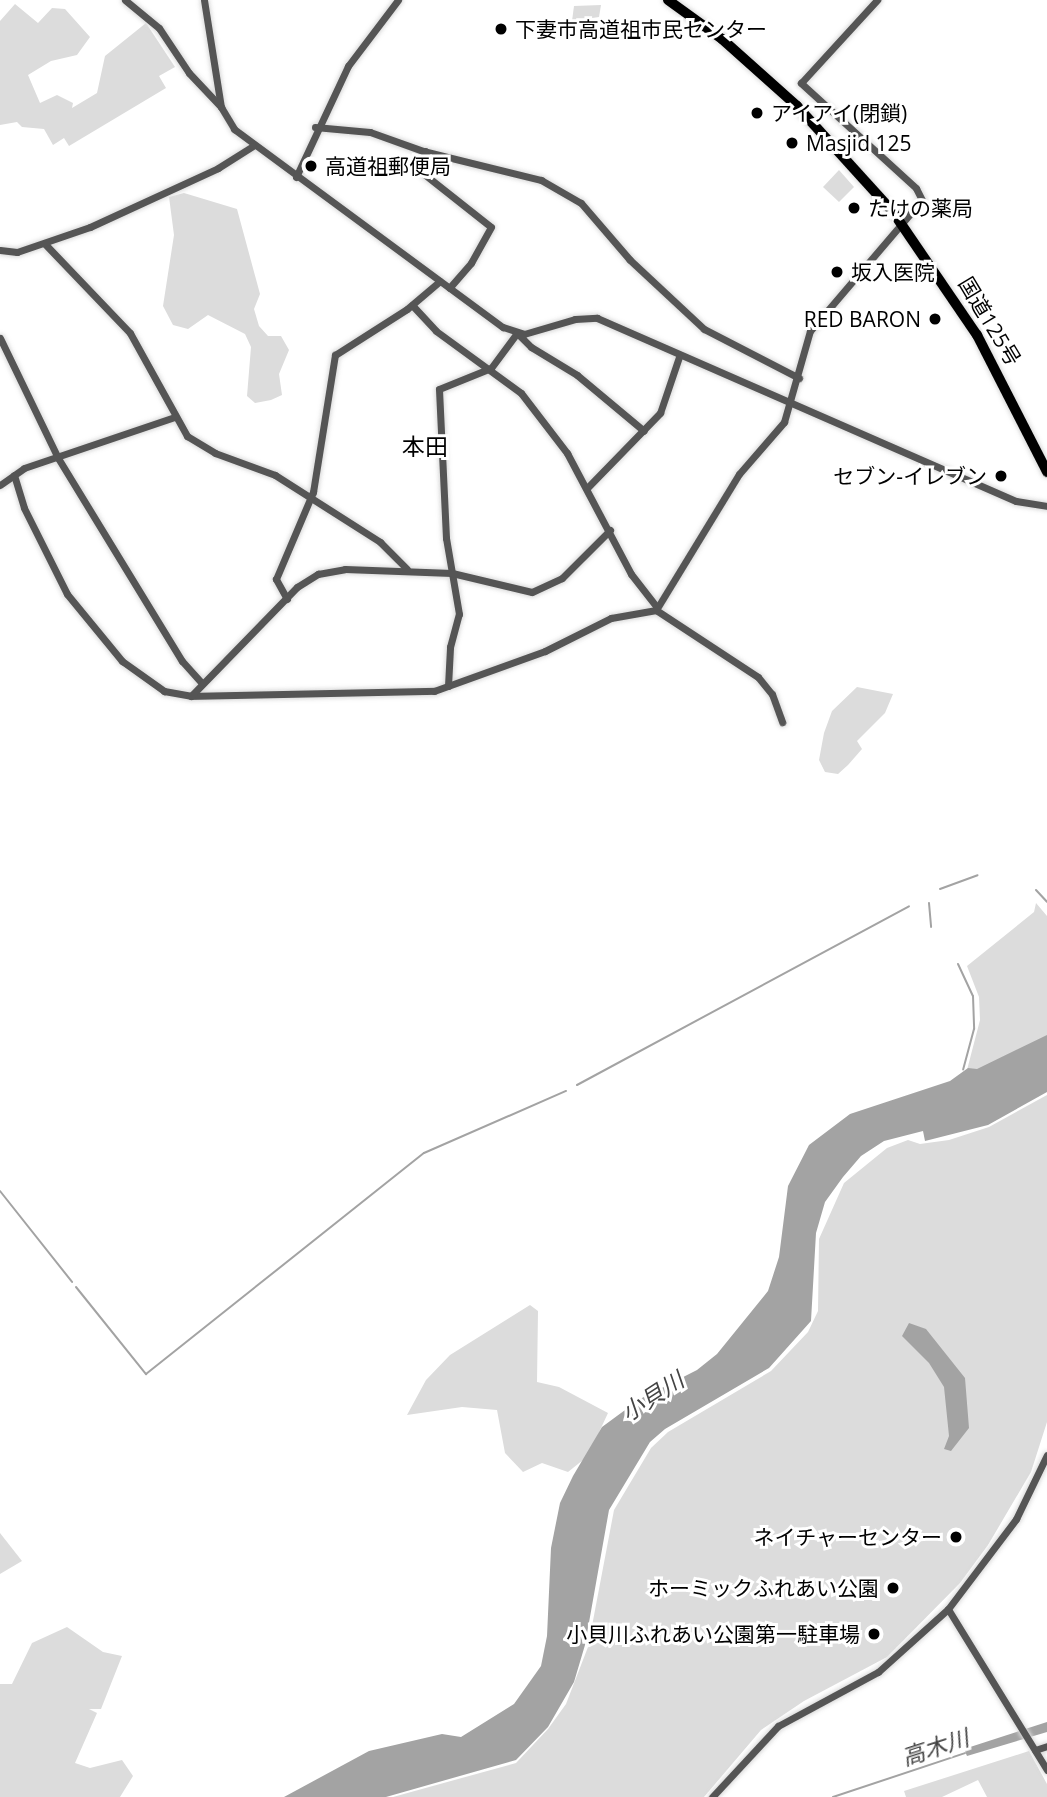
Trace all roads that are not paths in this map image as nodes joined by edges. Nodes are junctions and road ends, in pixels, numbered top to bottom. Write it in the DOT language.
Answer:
graph roads {
  1 [pos="125,0"];
  2 [pos="204,0"];
  3 [pos="398,0"];
  4 [pos="668,0"];
  5 [pos="877,0"];
  6 [pos="221,107"];
  7 [pos="315,127"];
  8 [pos="253,146"];
  9 [pos="425,151"];
  10 [pos="296,177"];
  11 [pos="903,225"];
  12 [pos="45,244"];
  13 [pos="0,250"];
  14 [pos="440,281"];
  15 [pos="449,288"];
  16 [pos="412,305"];
  17 [pos="517,333"];
  18 [pos="0,338"];
  19 [pos="679,357"];
  20 [pos="491,368"];
  21 [pos="799,379"];
  22 [pos="792,401"];
  23 [pos="175,417"];
  24 [pos="643,431"];
  25 [pos="58,457"];
  26 [pos="1047,472"];
  27 [pos="14,475"];
  28 [pos="0,485"];
  29 [pos="587,488"];
  30 [pos="311,497"];
  31 [pos="1047,506"];
  32 [pos="610,530"];
  33 [pos="407,569"];
  34 [pos="452,573"];
  35 [pos="288,599"];
  36 [pos="656,608"];
  37 [pos="201,682"];
  38 [pos="448,686"];
  39 [pos="191,696"];
  40 [pos="782,722"];
  41 [pos="1047,1455"];
  42 [pos="948,1609"];
  43 [pos="1047,1746"];
  44 [pos="1034,1747"];
  45 [pos="1047,1770"];
  46 [pos="712,1797"];
  1 -- 6 [label="street"];
  2 -- 6 [label="street"];
  3 -- 7 [label="street"];
  4 -- 11 [label="highway, 国道125号"];
  5 -- 11 [label="street"];
  6 -- 8 [label="street"];
  7 -- 9 [label="street"];
  7 -- 10 [label="street"];
  8 -- 10 [label="street"];
  8 -- 12 [label="street"];
  9 -- 15 [label="street"];
  9 -- 21 [label="street"];
  10 -- 14 [label="street"];
  11 -- 21 [label="street"];
  11 -- 26 [label="highway, 国道125号"];
  12 -- 13 [label="street"];
  12 -- 23 [label="street"];
  14 -- 15 [label="street"];
  14 -- 16 [label="street"];
  15 -- 17 [label="street"];
  16 -- 20 [label="street"];
  16 -- 30 [label="street"];
  17 -- 19 [label="street"];
  17 -- 20 [label="street"];
  17 -- 24 [label="street"];
  18 -- 25 [label="street"];
  19 -- 22 [label="street"];
  19 -- 24 [label="street"];
  20 -- 29 [label="street"];
  20 -- 34 [label="street"];
  21 -- 22 [label="street"];
  22 -- 31 [label="street"];
  22 -- 36 [label="street"];
  23 -- 25 [label="street"];
  23 -- 30 [label="street"];
  24 -- 29 [label="street"];
  25 -- 27 [label="street"];
  25 -- 37 [label="street"];
  27 -- 28 [label="street"];
  27 -- 39 [label="street"];
  29 -- 32 [label="street"];
  30 -- 33 [label="street"];
  30 -- 35 [label="street"];
  32 -- 34 [label="street"];
  32 -- 36 [label="street"];
  33 -- 34 [label="street"];
  33 -- 35 [label="street"];
  34 -- 38 [label="street"];
  35 -- 37 [label="street"];
  36 -- 38 [label="street"];
  36 -- 40 [label="street"];
  37 -- 39 [label="street"];
  38 -- 39 [label="street"];
  41 -- 42 [label="street"];
  42 -- 44 [label="street"];
  42 -- 46 [label="street"];
  43 -- 44 [label="street"];
  44 -- 45 [label="street"];
}
